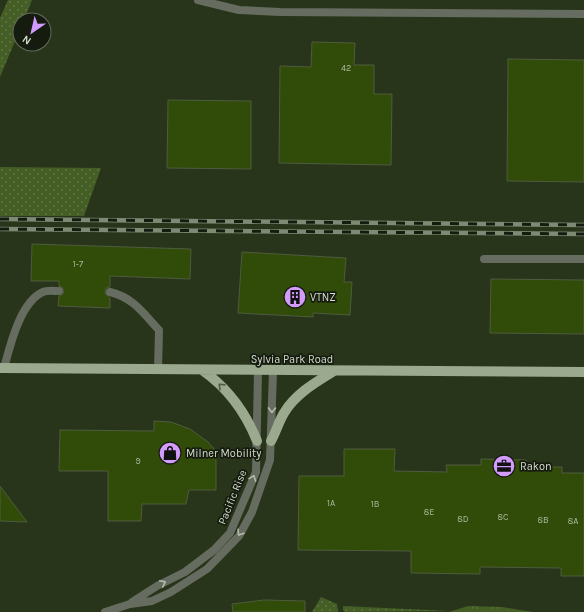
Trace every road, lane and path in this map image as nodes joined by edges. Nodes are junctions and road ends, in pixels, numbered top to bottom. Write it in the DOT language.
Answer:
graph roads {
  1 [pos="198,0"];
  2 [pos="584,14"];
  3 [pos="484,259"];
  4 [pos="584,259"];
  5 [pos="59,291"];
  6 [pos="110,292"];
  7 [pos="2,368"];
  8 [pos="158,370"];
  9 [pos="202,370"];
  10 [pos="258,371"];
  11 [pos="272,371"];
  12 [pos="334,371"];
  13 [pos="584,372"];
  14 [pos="271,441"];
  15 [pos="257,442"];
  16 [pos="130,604"];
  17 [pos="105,612"];
  1 -- 2 [label="street"];
  3 -- 4 [label="street"];
  5 -- 7 [label="street"];
  6 -- 8 [label="street"];
  7 -- 8 [label="main road, Sylvia Park Road"];
  8 -- 9 [label="main road, Sylvia Park Road"];
  9 -- 10 [label="main road, Sylvia Park Road"];
  15 -- 9 [label="main road, one-way"];
  10 -- 11 [label="main road, Sylvia Park Road"];
  10 -- 15 [label="street, Pacific Rise"];
  11 -- 12 [label="main road, Sylvia Park Road"];
  11 -- 14 [label="street, Pacific Rise, one-way"];
  12 -- 13 [label="main road, Sylvia Park Road"];
  12 -- 14 [label="main road"];
  14 -- 16 [label="street, Pacific Rise, one-way"];
  16 -- 15 [label="street, Pacific Rise, one-way"];
  16 -- 17 [label="street, Pacific Rise"];
}
